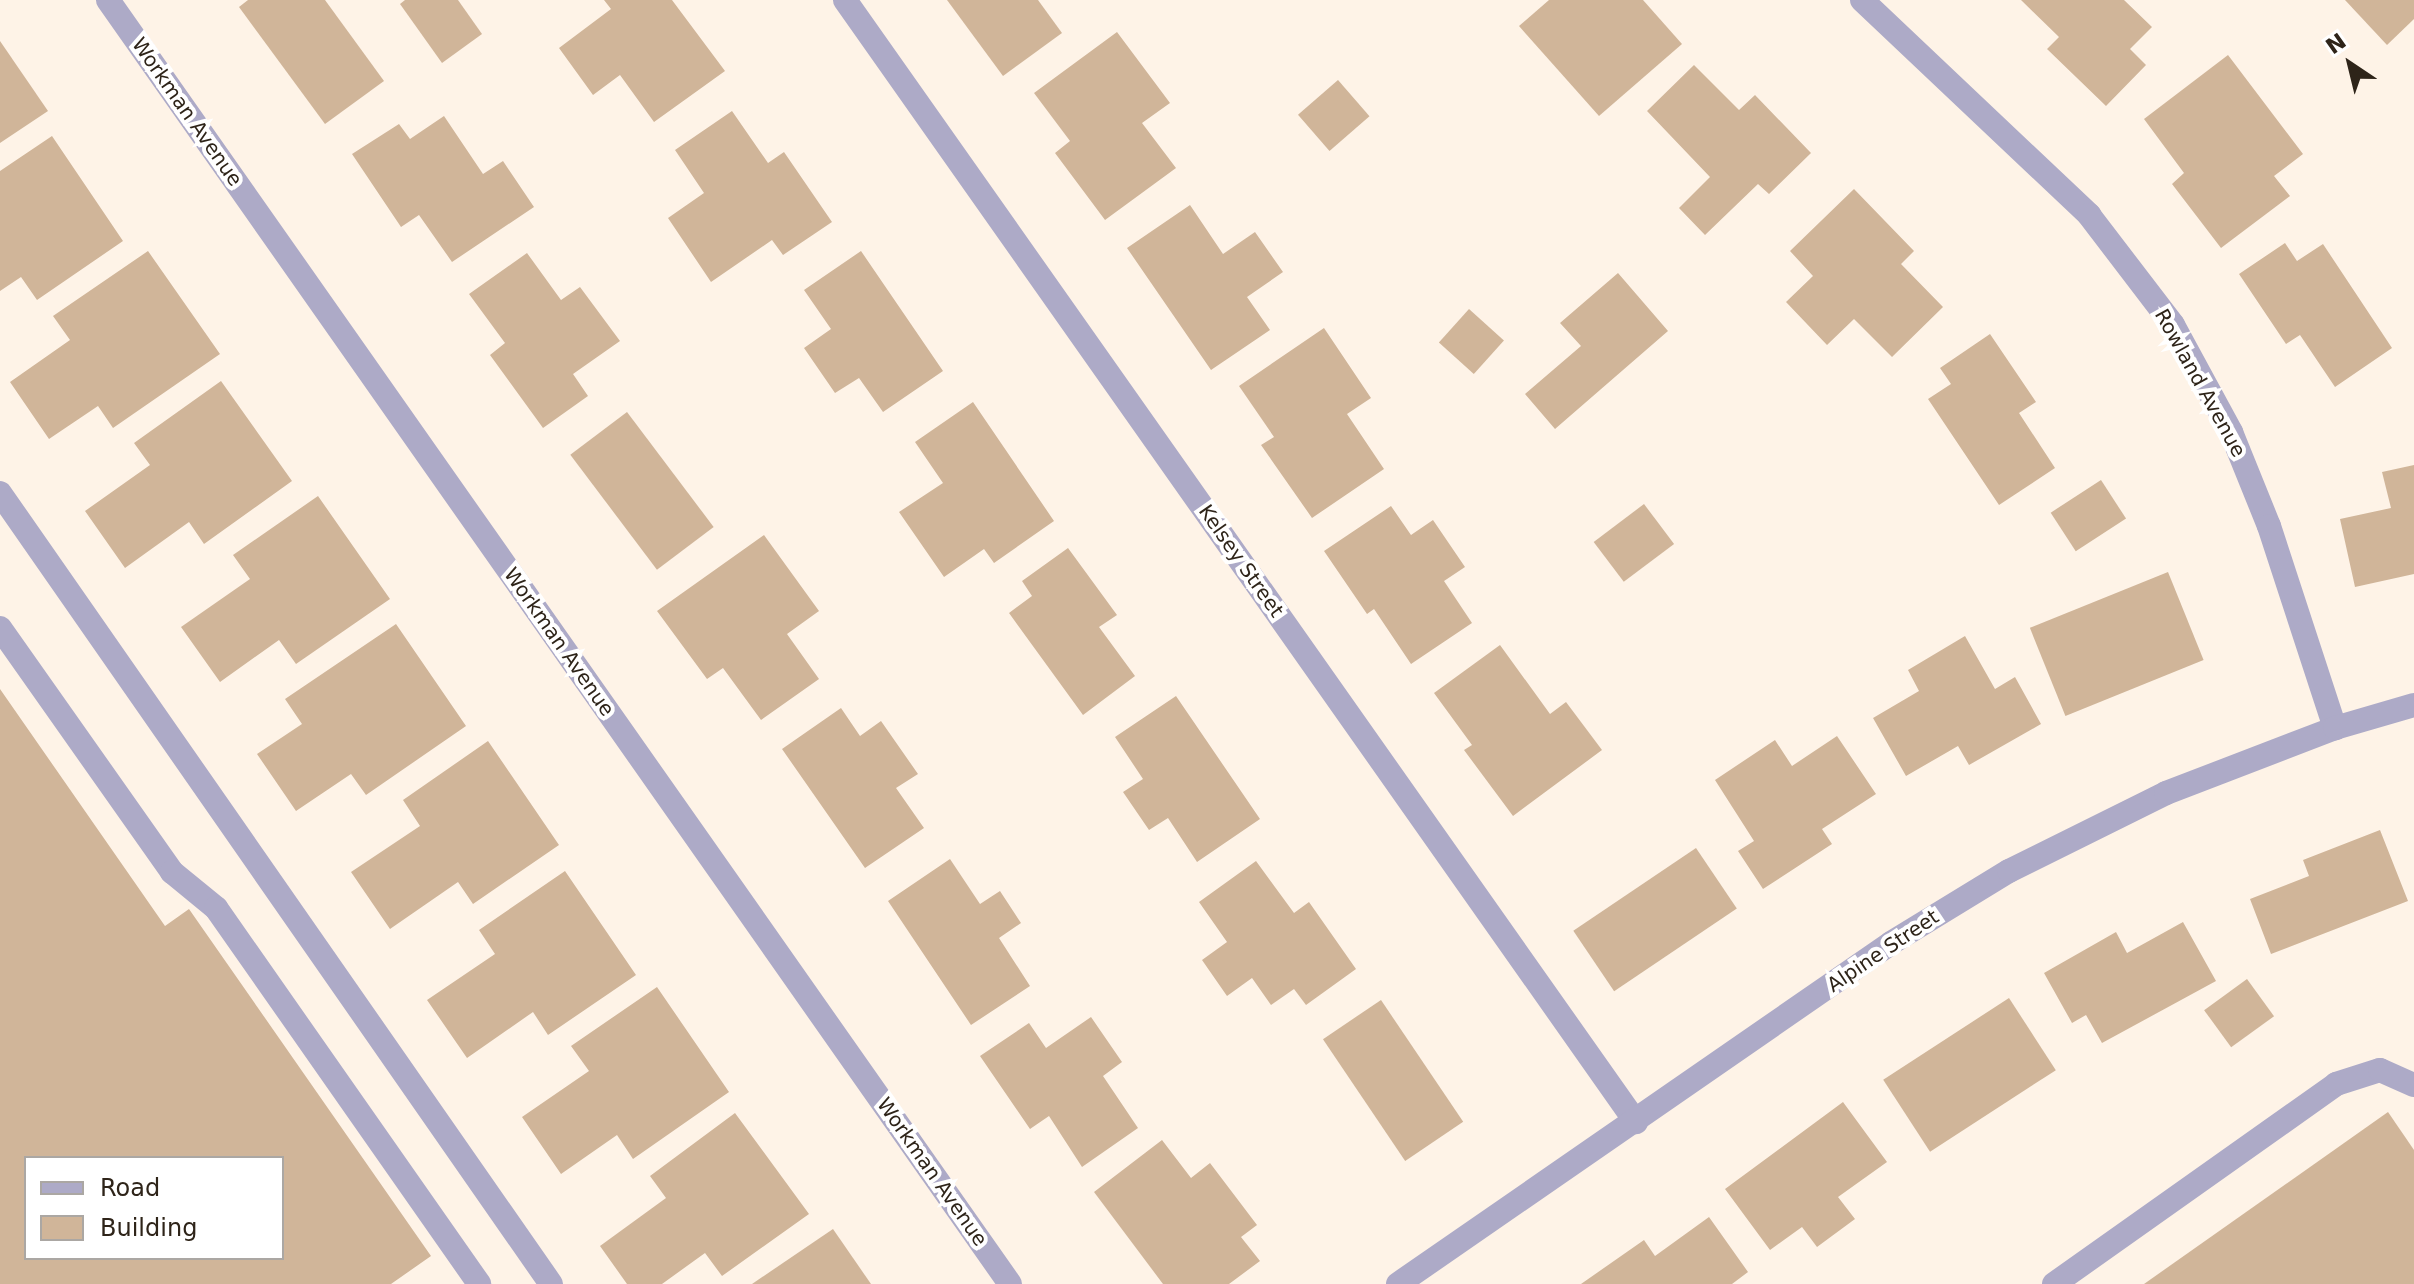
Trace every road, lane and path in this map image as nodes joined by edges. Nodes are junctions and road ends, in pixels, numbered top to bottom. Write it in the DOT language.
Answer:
graph roads {
  1 [pos="108,0"];
  2 [pos="845,0"];
  3 [pos="1862,0"];
  4 [pos="0,493"];
  5 [pos="0,628"];
  6 [pos="2414,705"];
  7 [pos="2335,728"];
  8 [pos="2414,1085"];
  9 [pos="1636,1122"];
  10 [pos="479,1284"];
  11 [pos="551,1284"];
  12 [pos="1010,1284"];
  13 [pos="1398,1284"];
  14 [pos="2054,1284"];
  1 -- 12 [label="street, Workman Avenue"];
  2 -- 9 [label="street, Kelsey Street"];
  3 -- 7 [label="street, Rowland Avenue"];
  4 -- 11 [label="street"];
  5 -- 10 [label="street"];
  6 -- 7 [label="street, Alpine Street"];
  7 -- 9 [label="street, Alpine Street"];
  8 -- 14 [label="street"];
  9 -- 13 [label="street, Alpine Street"];
}
